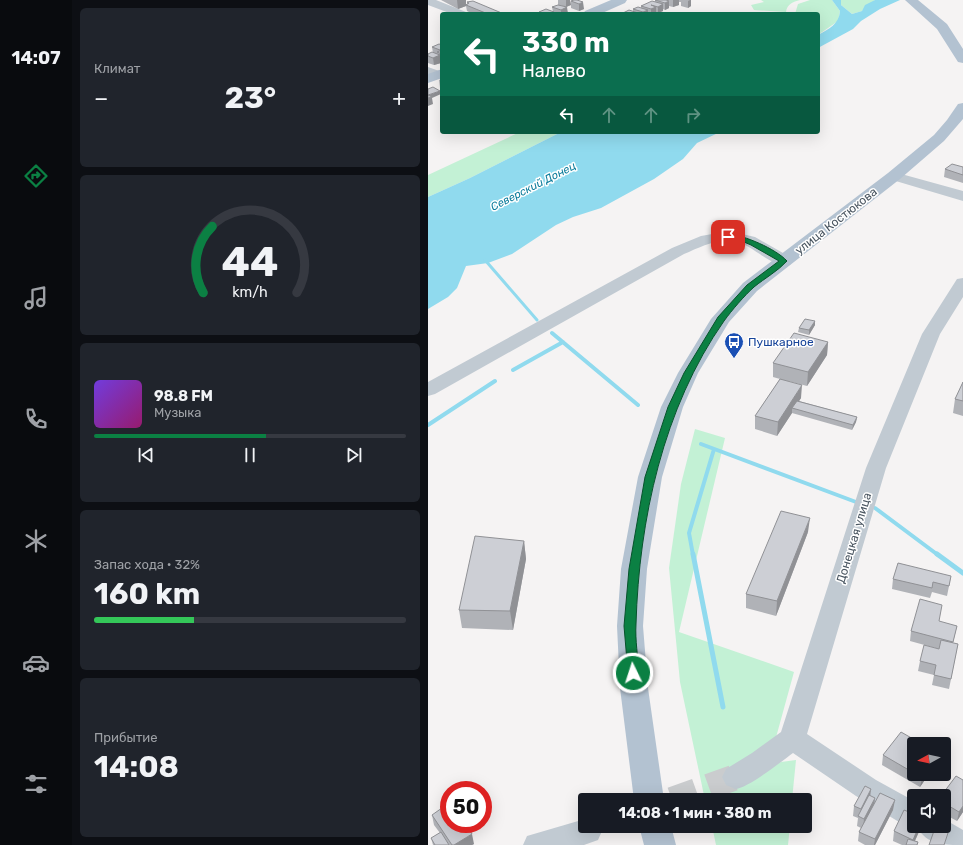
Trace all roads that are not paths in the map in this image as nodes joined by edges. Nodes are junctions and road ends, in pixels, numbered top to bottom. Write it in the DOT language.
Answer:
graph roads {
  1 [pos="621,0"];
  2 [pos="899,0"];
  3 [pos="910,0"];
  4 [pos="428,1"];
  5 [pos="457,12"];
  6 [pos="594,12"];
  7 [pos="920,12"];
  8 [pos="963,59"];
  9 [pos="963,107"];
  10 [pos="894,176"];
  11 [pos="963,196"];
  12 [pos="784,261"];
  13 [pos="963,283"];
  14 [pos="428,390"];
  15 [pos="792,738"];
  16 [pos="736,776"];
  17 [pos="648,793"];
  18 [pos="907,812"];
  19 [pos="581,833"];
  20 [pos="657,833"];
  21 [pos="942,833"];
  22 [pos="537,845"];
  23 [pos="660,845"];
  24 [pos="962,845"];
  1 -- 6 [label="main road"];
  2 -- 7 [label="main road"];
  3 -- 7 [label="main road"];
  4 -- 5 [label="street"];
  7 -- 8 [label="main road"];
  9 -- 10 [label="main road, улица Костюкова"];
  10 -- 11 [label="street"];
  10 -- 12 [label="main road, улица Костюкова"];
  12 -- 14 [label="street"];
  12 -- 17 [label="main road, улица Костюкова"];
  13 -- 15 [label="street, Донецкая улица"];
  15 -- 16 [label="street"];
  15 -- 18 [label="street"];
  19 -- 22 [label="street"];
  20 -- 23 [label="main road"];
  21 -- 24 [label="street"];
}
